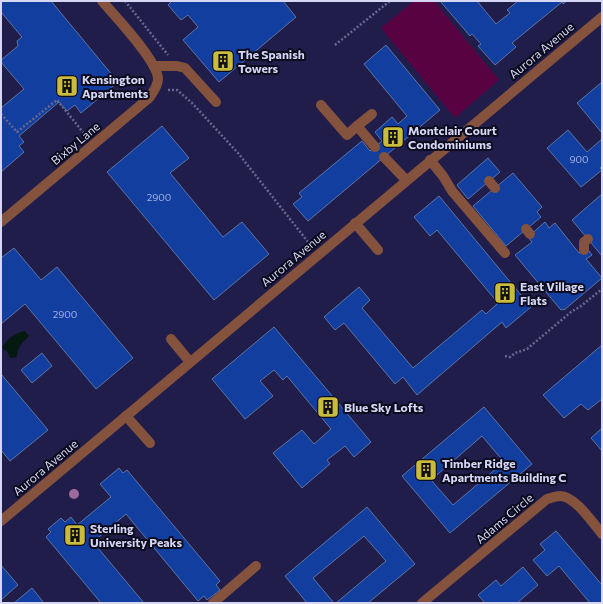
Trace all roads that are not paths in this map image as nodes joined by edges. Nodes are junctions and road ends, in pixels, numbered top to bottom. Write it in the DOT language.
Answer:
graph roads {
  1 [pos="102,1"];
  2 [pos="602,17"];
  3 [pos="154,66"];
  4 [pos="216,102"];
  5 [pos="321,105"];
  6 [pos="372,114"];
  7 [pos="357,126"];
  8 [pos="375,147"];
  9 [pos="384,157"];
  10 [pos="430,160"];
  11 [pos="406,180"];
  12 [pos="1,222"];
  13 [pos="355,223"];
  14 [pos="588,238"];
  15 [pos="378,250"];
  16 [pos="584,250"];
  17 [pos="505,253"];
  18 [pos="171,339"];
  19 [pos="190,362"];
  20 [pos="126,416"];
  21 [pos="150,443"];
  22 [pos="1,521"];
  23 [pos="602,534"];
  24 [pos="256,566"];
  25 [pos="213,603"];
  26 [pos="422,603"];
  1 -- 3 [label="street"];
  2 -- 10 [label="street, Aurora Avenue"];
  3 -- 4 [label="street"];
  3 -- 12 [label="street, Bixby Lane"];
  5 -- 7 [label="street"];
  6 -- 7 [label="street"];
  7 -- 8 [label="street"];
  9 -- 11 [label="street"];
  10 -- 11 [label="street, Aurora Avenue"];
  10 -- 17 [label="street"];
  11 -- 13 [label="street, Aurora Avenue"];
  13 -- 15 [label="street"];
  13 -- 19 [label="street, Aurora Avenue"];
  14 -- 16 [label="street"];
  18 -- 19 [label="street"];
  19 -- 20 [label="street, Aurora Avenue"];
  20 -- 21 [label="street"];
  20 -- 22 [label="street, Aurora Avenue"];
  23 -- 26 [label="street, Adams Circle"];
  24 -- 25 [label="street"];
}
